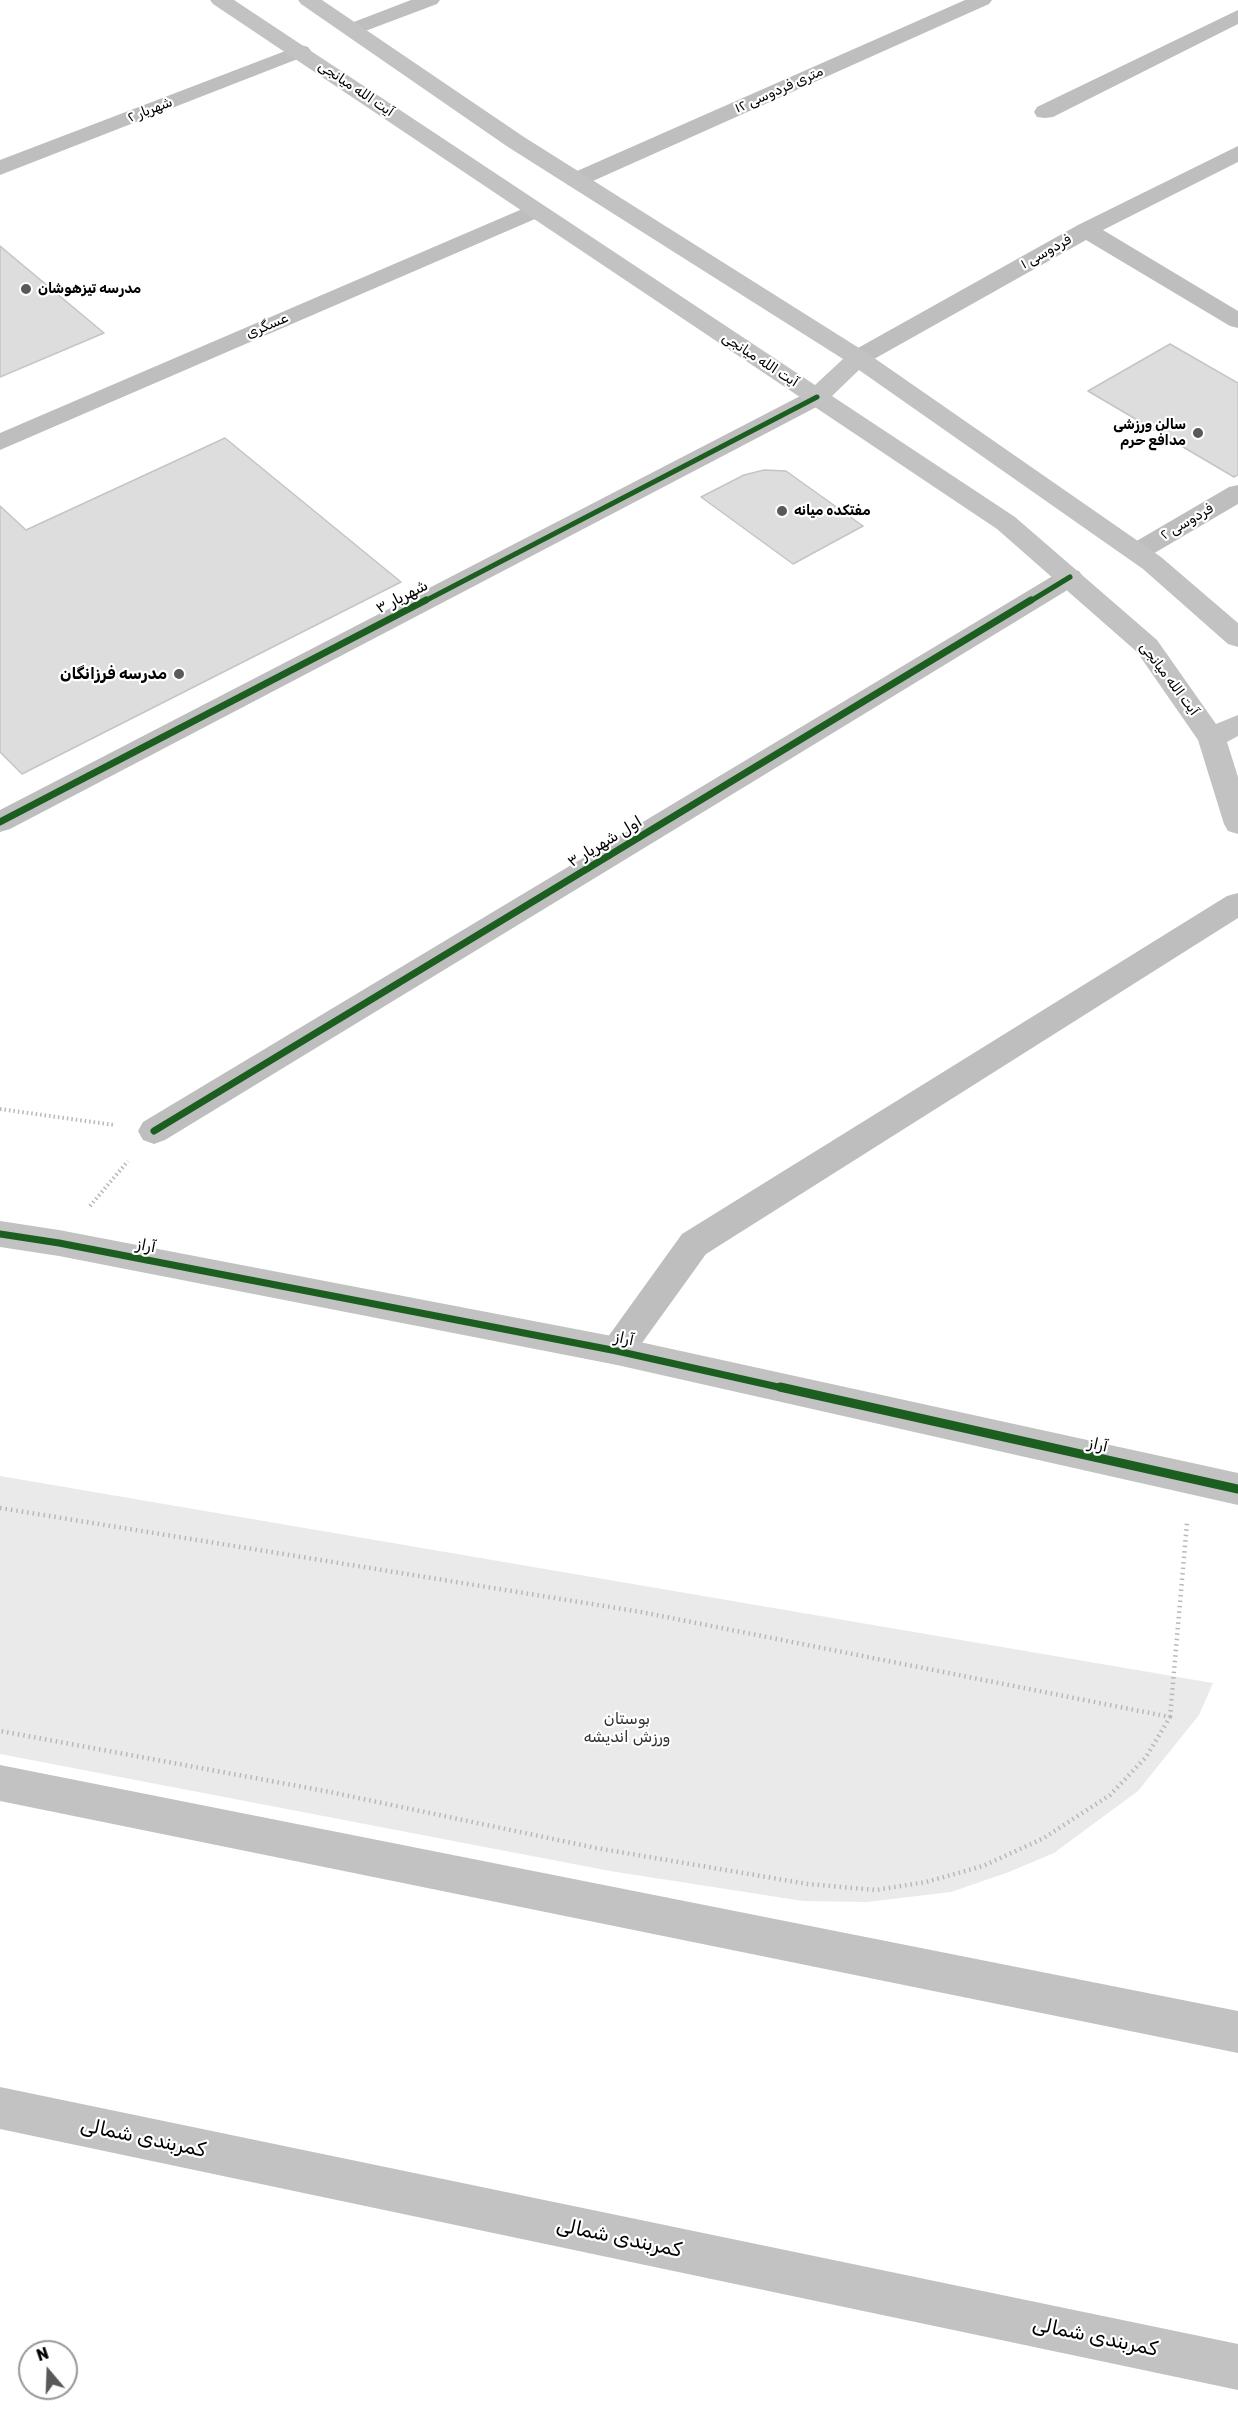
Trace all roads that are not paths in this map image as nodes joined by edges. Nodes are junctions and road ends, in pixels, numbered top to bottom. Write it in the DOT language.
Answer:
graph roads {
  1 [pos="220,0"];
  2 [pos="308,0"];
  3 [pos="430,0"];
  4 [pos="982,0"];
  5 [pos="1238,16"];
  6 [pos="327,40"];
  7 [pos="1045,112"];
  8 [pos="1238,153"];
  9 [pos="0,168"];
  10 [pos="576,180"];
  11 [pos="534,211"];
  12 [pos="1086,230"];
  13 [pos="1238,321"];
  14 [pos="858,358"];
  15 [pos="817,397"];
  16 [pos="0,442"];
  17 [pos="1238,493"];
  18 [pos="1137,552"];
  19 [pos="1070,577"];
  20 [pos="1238,638"];
  21 [pos="1238,724"];
  22 [pos="1212,738"];
  23 [pos="0,822"];
  24 [pos="1238,824"];
  25 [pos="1238,904"];
  26 [pos="153,1131"];
  27 [pos="0,1234"];
  28 [pos="617,1351"];
  29 [pos="1238,1489"];
  30 [pos="0,1783"];
  31 [pos="1238,2032"];
  32 [pos="0,2109"];
  33 [pos="1238,2367"];
  1 -- 6 [label="main road, آیت الله میانجی"];
  2 -- 6 [label="main road, آیت الله میانجی"];
  3 -- 6 [label="street, شهریار ۲"];
  4 -- 10 [label="street, ۱۲ متری فردوسی"];
  5 -- 7 [label="street"];
  6 -- 9 [label="street, شهریار ۲"];
  6 -- 10 [label="main road, آیت الله میانجی"];
  6 -- 11 [label="main road, آیت الله میانجی"];
  8 -- 12 [label="street, فردوسی ۱"];
  10 -- 14 [label="main road, آیت الله میانجی"];
  11 -- 15 [label="main road, آیت الله میانجی"];
  11 -- 16 [label="street, عسگری"];
  12 -- 13 [label="street"];
  12 -- 14 [label="street, فردوسی ۱"];
  14 -- 15 [label="main road"];
  14 -- 18 [label="main road, آیت الله میانجی"];
  15 -- 19 [label="main road, آیت الله میانجی"];
  15 -- 23 [label="street, شهریار ۳"];
  17 -- 18 [label="street, فردوسی ۲"];
  18 -- 20 [label="main road, آیت الله میانجی"];
  19 -- 22 [label="main road, آیت الله میانجی"];
  19 -- 26 [label="street, اول شهریار ۳"];
  21 -- 22 [label="main road"];
  22 -- 24 [label="main road, آیت الله میانجی"];
  25 -- 28 [label="street"];
  27 -- 28 [label="main road, آراز"];
  28 -- 29 [label="main road, آراز"];
  30 -- 31 [label="main road"];
  32 -- 33 [label="main road, کمربندی شمالی"];
}
